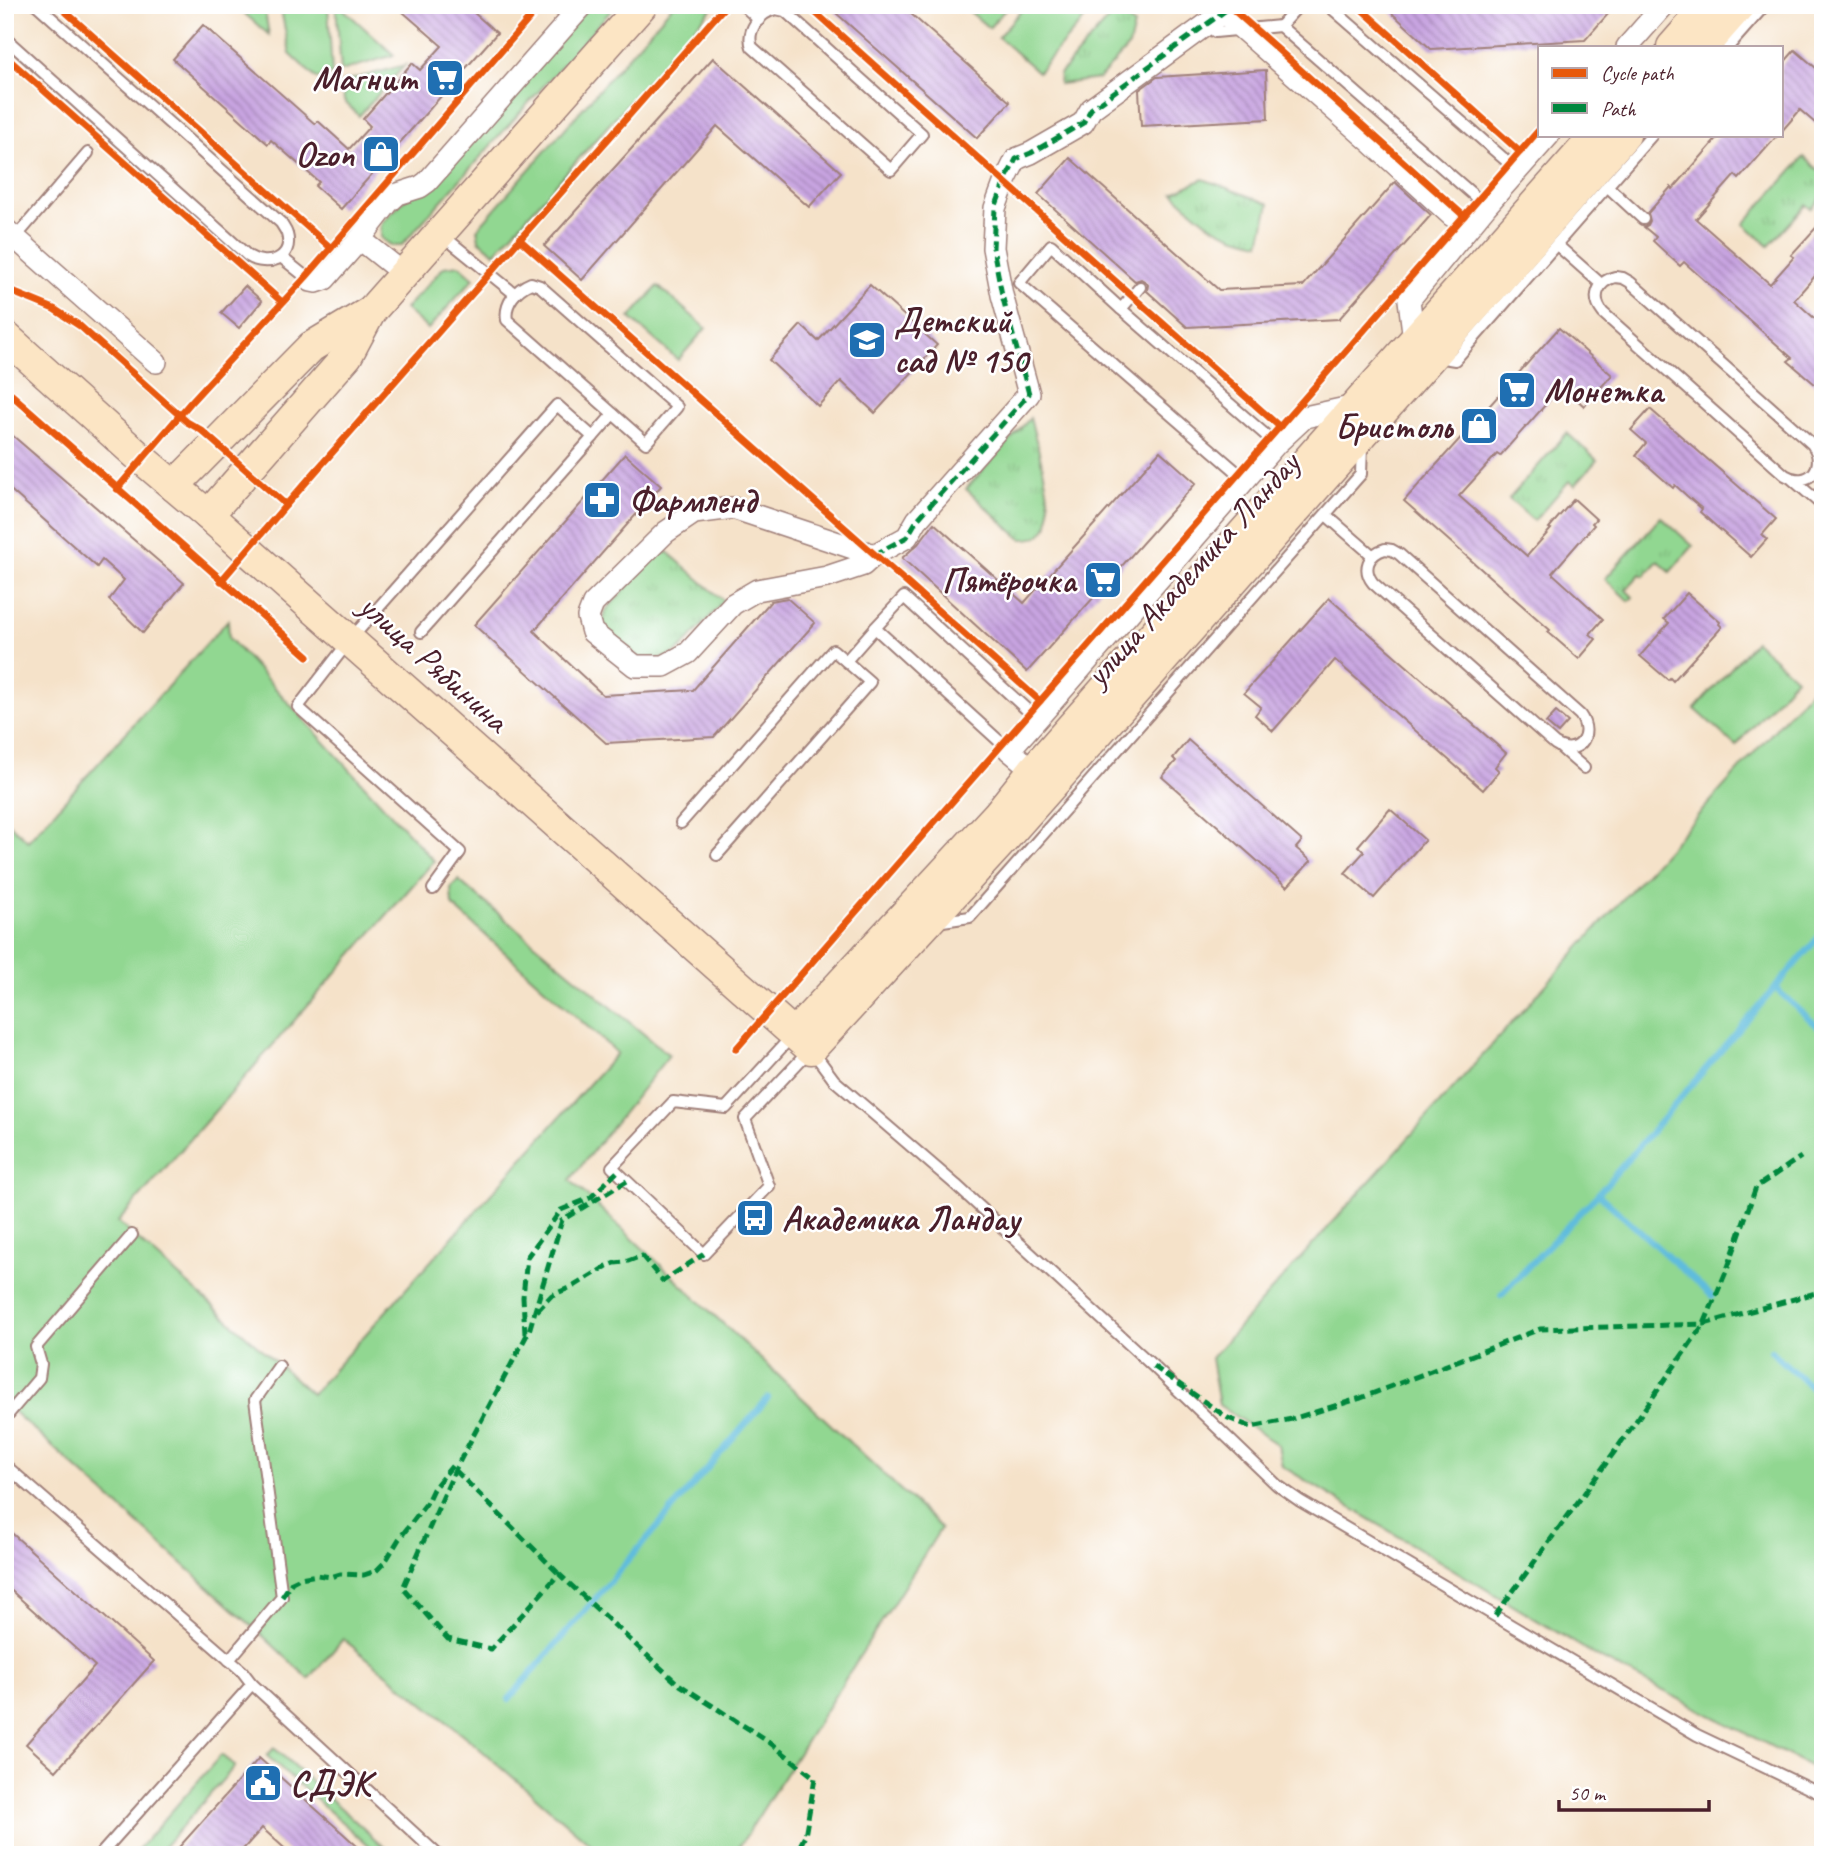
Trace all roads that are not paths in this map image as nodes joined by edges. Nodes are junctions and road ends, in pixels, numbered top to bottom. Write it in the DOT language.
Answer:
graph roads {
  1 [pos="37,5"];
  2 [pos="642,5"];
  3 [pos="743,5"];
  4 [pos="1299,5"];
  5 [pos="1664,5"];
  6 [pos="1709,5"];
  7 [pos="1740,5"];
  8 [pos="1765,5"];
  9 [pos="1335,7"];
  10 [pos="569,10"];
  11 [pos="1221,14"];
  12 [pos="759,20"];
  13 [pos="1280,26"];
  14 [pos="1243,30"];
  15 [pos="5,38"];
  16 [pos="1628,46"];
  17 [pos="1673,46"];
  18 [pos="1704,46"];
  19 [pos="1729,46"];
  20 [pos="1548,136"];
  21 [pos="1595,136"];
  22 [pos="1624,136"];
  23 [pos="1651,136"];
  24 [pos="88,153"];
  25 [pos="1518,170"];
  26 [pos="1606,186"];
  27 [pos="1486,206"];
  28 [pos="1452,216"];
  29 [pos="1643,219"];
  30 [pos="440,233"];
  31 [pos="8,239"];
  32 [pos="360,239"];
  33 [pos="1557,245"];
  34 [pos="281,257"];
  35 [pos="404,274"];
  36 [pos="311,281"];
  37 [pos="1601,284"];
  38 [pos="1140,287"];
  39 [pos="515,295"];
  40 [pos="1121,309"];
  41 [pos="371,311"];
  42 [pos="5,336"];
  43 [pos="1422,348"];
  44 [pos="156,362"];
  45 [pos="613,414"];
  46 [pos="1359,421"];
  47 [pos="593,437"];
  48 [pos="1276,444"];
  49 [pos="1245,479"];
  50 [pos="1792,479"];
  51 [pos="174,486"];
  52 [pos="1823,506"];
  53 [pos="208,515"];
  54 [pos="1326,515"];
  55 [pos="874,555"];
  56 [pos="1372,555"];
  57 [pos="875,628"];
  58 [pos="421,632"];
  59 [pos="350,640"];
  60 [pos="846,661"];
  61 [pos="1037,719"];
  62 [pos="1561,748"];
  63 [pos="1009,750"];
  64 [pos="1584,768"];
  65 [pos="1033,770"];
  66 [pos="681,823"];
  67 [pos="717,855"];
  68 [pos="433,889"];
  69 [pos="926,923"];
  70 [pos="803,1041"];
  71 [pos="132,1235"];
  72 [pos="279,1366"];
  73 [pos="5,1418"];
  74 [pos="5,1465"];
  75 [pos="229,1660"];
  76 [pos="252,1684"];
  77 [pos="1823,1795"];
  78 [pos="100,1855"];
  79 [pos="438,1855"];
  1 -- 34 [label="lane"];
  2 -- 30 [label="street"];
  3 -- 12 [label="lane"];
  4 -- 13 [label="lane"];
  5 -- 16 [label="street"];
  6 -- 17 [label="street"];
  7 -- 18 [label="street"];
  8 -- 19 [label="lane"];
  9 -- 25 [label="lane"];
  10 -- 32 [label="street"];
  11 -- 14 [label="street"];
  11 -- 55 [label="street"];
  12 -- 12 [label="lane"];
  13 -- 14 [label="lane"];
  13 -- 27 [label="lane"];
  14 -- 28 [label="street"];
  15 -- 34 [label="lane"];
  20 -- 25 [label="street"];
  21 -- 43 [label="street, улица Академика Ландау"];
  22 -- 43 [label="street, улица Академика Ландау"];
  23 -- 26 [label="lane"];
  24 -- 31 [label="lane"];
  25 -- 27 [label="street"];
  26 -- 29 [label="lane"];
  26 -- 33 [label="lane"];
  27 -- 43 [label="street"];
  30 -- 35 [label="street"];
  30 -- 39 [label="lane"];
  31 -- 44 [label="street"];
  32 -- 35 [label="street"];
  32 -- 36 [label="street"];
  33 -- 37 [label="lane"];
  33 -- 43 [label="lane"];
  34 -- 36 [label="lane"];
  35 -- 41 [label="street"];
  37 -- 50 [label="lane"];
  37 -- 50 [label="lane"];
  38 -- 40 [label="lane"];
  39 -- 45 [label="lane"];
  39 -- 45 [label="lane"];
  40 -- 48 [label="lane"];
  40 -- 49 [label="lane"];
  41 -- 51 [label="street"];
  41 -- 53 [label="street"];
  42 -- 51 [label="street, улица Рябинина"];
  43 -- 46 [label="street, улица Академика Ландау"];
  45 -- 47 [label="lane"];
  46 -- 48 [label="street"];
  46 -- 54 [label="lane"];
  46 -- 65 [label="street, улица Академика Ландау"];
  46 -- 69 [label="street, улица Академика Ландау"];
  47 -- 58 [label="lane"];
  47 -- 59 [label="lane"];
  48 -- 49 [label="street"];
  49 -- 61 [label="street"];
  50 -- 52 [label="lane"];
  51 -- 53 [label="street, улица Рябинина"];
  53 -- 59 [label="street, улица Рябинина"];
  54 -- 56 [label="lane"];
  54 -- 69 [label="lane"];
  55 -- 55 [label="street"];
  56 -- 62 [label="lane"];
  56 -- 62 [label="lane"];
  57 -- 60 [label="lane"];
  57 -- 61 [label="lane"];
  57 -- 63 [label="lane"];
  59 -- 68 [label="lane"];
  59 -- 70 [label="street, улица Рябинина"];
  60 -- 66 [label="lane"];
  60 -- 67 [label="lane"];
  61 -- 63 [label="street"];
  62 -- 64 [label="lane"];
  63 -- 65 [label="street"];
  65 -- 70 [label="street, улица Академика Ландау"];
  69 -- 70 [label="street, улица Академика Ландау"];
  70 -- 70 [label="lane"];
  70 -- 77 [label="lane"];
  71 -- 73 [label="lane"];
  72 -- 75 [label="lane"];
  74 -- 75 [label="lane"];
  75 -- 76 [label="lane"];
  76 -- 78 [label="lane"];
  76 -- 79 [label="lane"];
}
